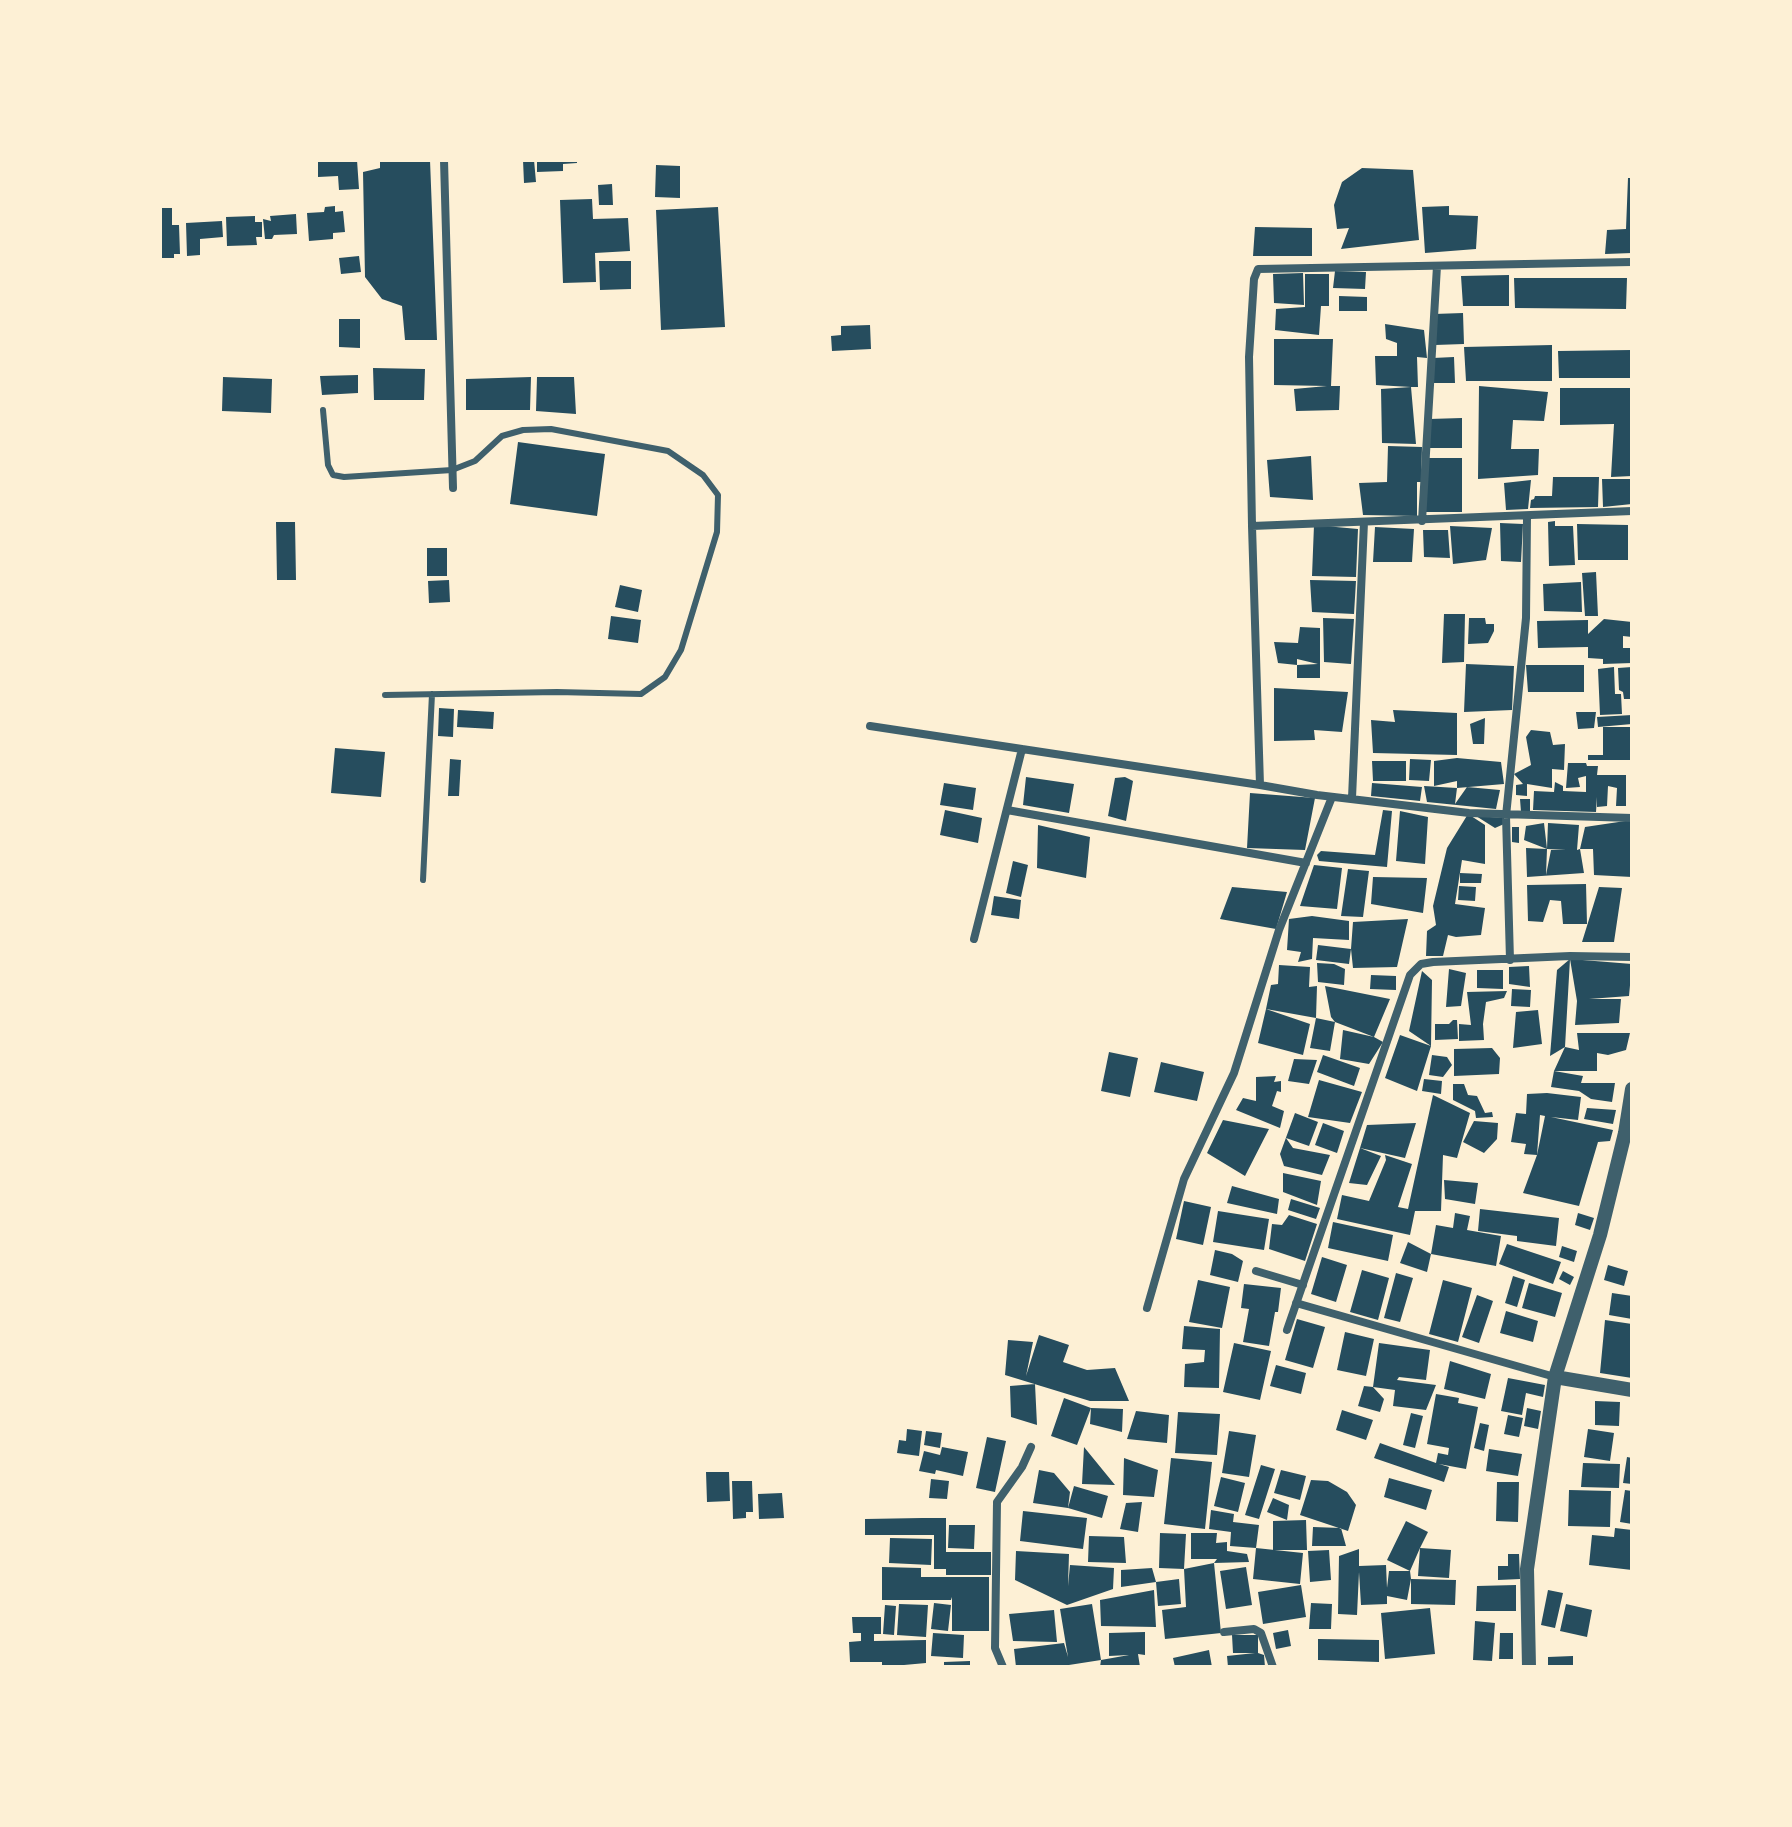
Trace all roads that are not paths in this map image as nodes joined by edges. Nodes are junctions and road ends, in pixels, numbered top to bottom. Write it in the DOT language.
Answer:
graph roads {
  1 [pos="444,160"];
  2 [pos="1632,262"];
  3 [pos="1437,266"];
  4 [pos="323,410"];
  5 [pos="452,470"];
  6 [pos="453,488"];
  7 [pos="1632,511"];
  8 [pos="1527,517"];
  9 [pos="1422,521"];
  10 [pos="1364,522"];
  11 [pos="1252,526"];
  12 [pos="432,694"];
  13 [pos="385,695"];
  14 [pos="870,726"];
  15 [pos="1022,749"];
  16 [pos="1260,785"];
  17 [pos="1332,797"];
  18 [pos="1352,798"];
  19 [pos="1007,810"];
  20 [pos="1506,816"];
  21 [pos="1632,818"];
  22 [pos="1306,863"];
  23 [pos="423,880"];
  24 [pos="974,939"];
  25 [pos="1632,957"];
  26 [pos="1510,960"];
  27 [pos="1632,1089"];
  28 [pos="1628,1133"];
  29 [pos="1256,1271"];
  30 [pos="1303,1285"];
  31 [pos="1296,1303"];
  32 [pos="1147,1308"];
  33 [pos="1287,1330"];
  34 [pos="1555,1377"];
  35 [pos="1632,1390"];
  36 [pos="1031,1447"];
  37 [pos="1224,1632"];
  38 [pos="1003,1667"];
  39 [pos="1273,1667"];
  40 [pos="1529,1667"];
  1 -- 5 [label="street"];
  2 -- 3 [label="street"];
  3 -- 9 [label="street"];
  3 -- 11 [label="street"];
  4 -- 5 [label="lane"];
  5 -- 6 [label="street"];
  5 -- 12 [label="lane"];
  7 -- 8 [label="street"];
  8 -- 9 [label="street"];
  8 -- 20 [label="street"];
  9 -- 10 [label="street"];
  10 -- 11 [label="street"];
  10 -- 18 [label="street"];
  11 -- 16 [label="street"];
  12 -- 13 [label="lane"];
  12 -- 23 [label="lane"];
  14 -- 15 [label="street"];
  15 -- 16 [label="street"];
  15 -- 19 [label="street"];
  16 -- 17 [label="street"];
  17 -- 18 [label="street"];
  17 -- 22 [label="street"];
  18 -- 20 [label="street"];
  19 -- 22 [label="street"];
  19 -- 24 [label="street"];
  20 -- 21 [label="street"];
  20 -- 26 [label="street"];
  22 -- 32 [label="street"];
  25 -- 26 [label="street"];
  26 -- 30 [label="street"];
  27 -- 28 [label="street"];
  28 -- 34 [label="street"];
  29 -- 30 [label="street"];
  30 -- 31 [label="street"];
  31 -- 33 [label="street"];
  31 -- 34 [label="street"];
  34 -- 35 [label="street"];
  34 -- 40 [label="street"];
  36 -- 38 [label="street"];
  37 -- 39 [label="street"];
}
